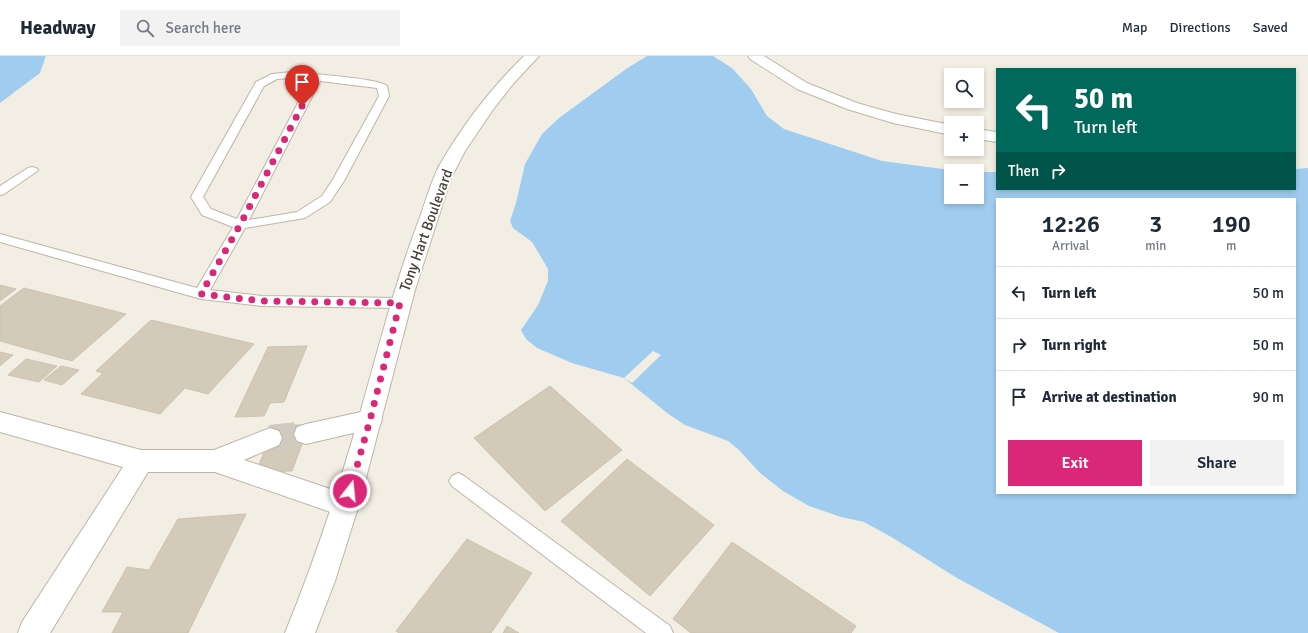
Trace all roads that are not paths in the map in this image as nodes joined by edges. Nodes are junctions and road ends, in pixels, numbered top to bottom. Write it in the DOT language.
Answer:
graph roads {
  1 [pos="532,56"];
  2 [pos="755,56"];
  3 [pos="316,79"];
  4 [pos="944,129"];
  5 [pos="984,135"];
  6 [pos="996,137"];
  7 [pos="32,170"];
  8 [pos="0,191"];
  9 [pos="240,225"];
  10 [pos="0,238"];
  11 [pos="201,294"];
  12 [pos="400,303"];
  13 [pos="370,420"];
  14 [pos="0,422"];
  15 [pos="306,434"];
  16 [pos="270,438"];
  17 [pos="141,461"];
  18 [pos="215,461"];
  19 [pos="458,481"];
  20 [pos="346,505"];
  21 [pos="32,633"];
  22 [pos="300,633"];
  23 [pos="663,633"];
  1 -- 12 [label="street, Tony Hart Boulevard"];
  2 -- 4 [label="street"];
  3 -- 9 [label="lane"];
  3 -- 9 [label="lane"];
  3 -- 9 [label="lane"];
  5 -- 6 [label="street"];
  7 -- 8 [label="lane"];
  9 -- 11 [label="lane"];
  10 -- 11 [label="lane"];
  11 -- 12 [label="lane"];
  12 -- 13 [label="street, Tony Hart Boulevard"];
  13 -- 15 [label="street"];
  13 -- 20 [label="street, Tony Hart Boulevard"];
  14 -- 17 [label="street"];
  16 -- 18 [label="street"];
  17 -- 18 [label="street"];
  17 -- 21 [label="street"];
  18 -- 20 [label="street"];
  19 -- 23 [label="lane"];
  20 -- 22 [label="street, Tony Hart Boulevard"];
}
